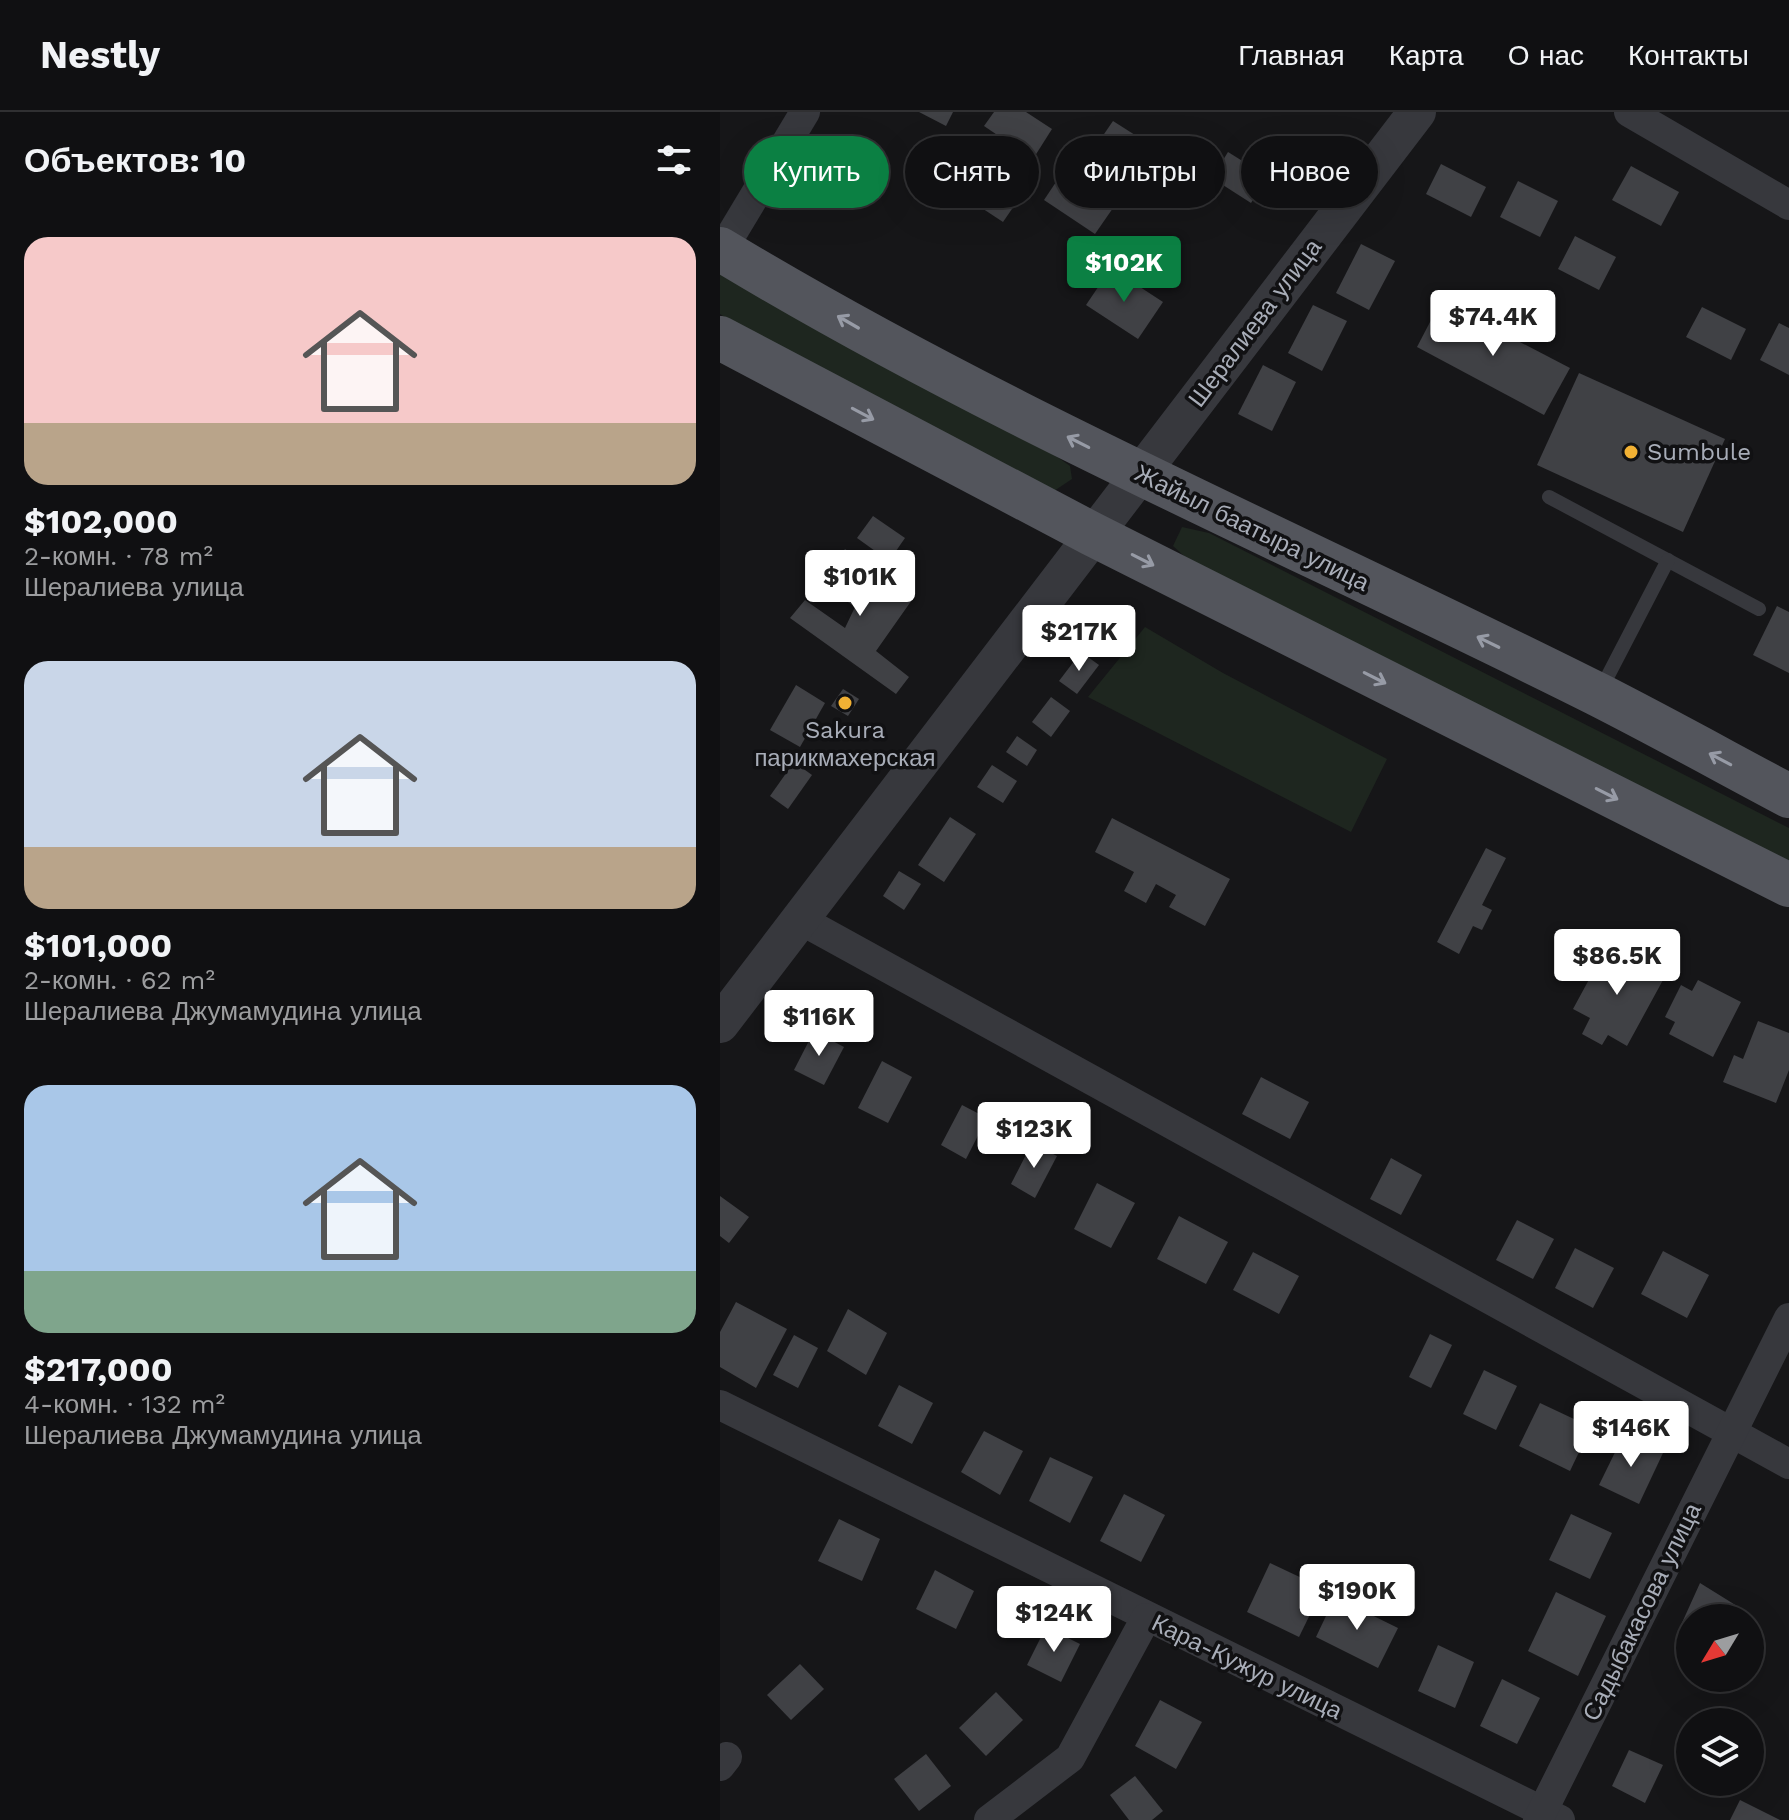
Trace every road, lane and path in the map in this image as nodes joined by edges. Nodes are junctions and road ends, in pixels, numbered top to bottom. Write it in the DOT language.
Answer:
graph roads {
  1 [pos="805,112"];
  2 [pos="1417,112"];
  3 [pos="1629,112"];
  4 [pos="1789,205"];
  5 [pos="721,250"];
  6 [pos="720,338"];
  7 [pos="1140,474"];
  8 [pos="1549,497"];
  9 [pos="1092,534"];
  10 [pos="1668,560"];
  11 [pos="1759,609"];
  12 [pos="1598,695"];
  13 [pos="1789,796"];
  14 [pos="1789,885"];
  15 [pos="801,920"];
  16 [pos="720,1024"];
  17 [pos="1789,1318"];
  18 [pos="720,1405"];
  19 [pos="1732,1430"];
  20 [pos="1789,1464"];
  21 [pos="1146,1618"];
  22 [pos="1547,1817"];
  23 [pos="989,1820"];
  1 -- 5 [label="street"];
  2 -- 7 [label="street, Шералиева улица"];
  3 -- 4 [label="street"];
  7 -- 5 [label="main road, Жайыл баатыра улица, one-way"];
  6 -- 9 [label="main road, one-way"];
  7 -- 9 [label="street, Шералиева улица"];
  12 -- 7 [label="main road, Жайыл баатыра улица, one-way"];
  8 -- 10 [label="lane"];
  9 -- 14 [label="main road, one-way"];
  9 -- 15 [label="street, Шералиева улица"];
  10 -- 11 [label="lane"];
  10 -- 12 [label="lane"];
  13 -- 12 [label="main road, Жайыл баатыра улица, one-way"];
  15 -- 16 [label="street, Шералиева улица"];
  15 -- 19 [label="street"];
  17 -- 19 [label="street, Садыбакасова улица"];
  18 -- 21 [label="street, Кара-Кужур улица"];
  19 -- 20 [label="street"];
  19 -- 22 [label="street, Садыбакасова улица"];
  21 -- 22 [label="street, Кара-Кужур улица"];
  21 -- 23 [label="street"];
}
